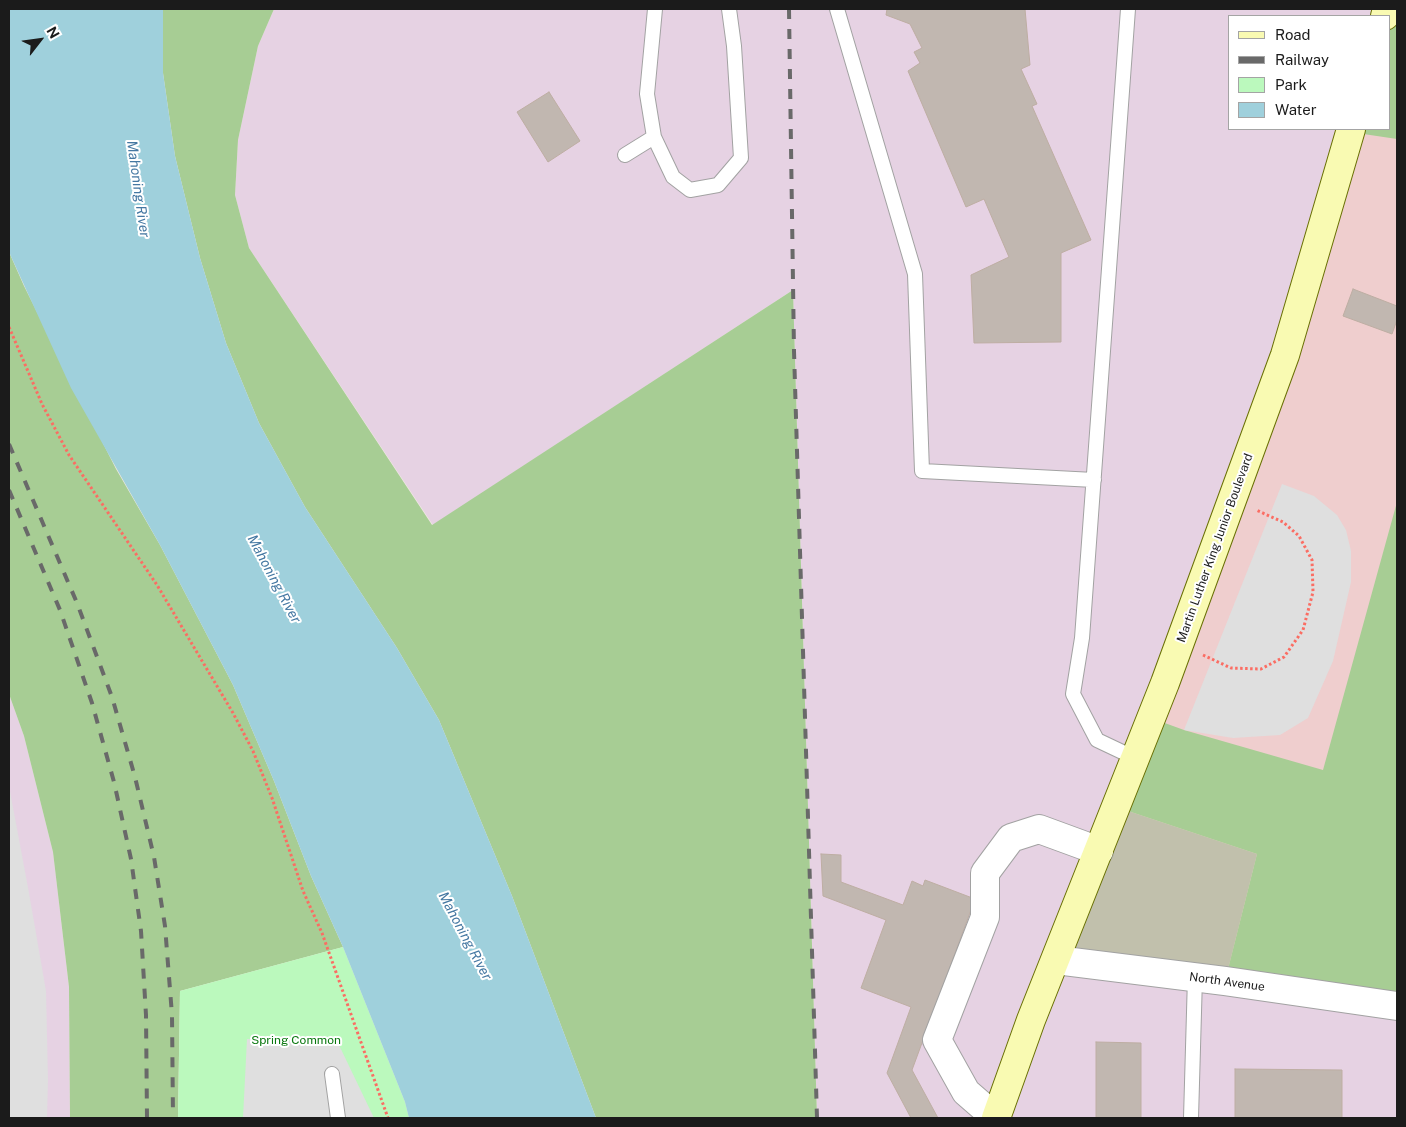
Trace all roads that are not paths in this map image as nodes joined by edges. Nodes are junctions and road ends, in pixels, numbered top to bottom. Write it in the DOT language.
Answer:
graph roads {
  1 [pos="655,9"];
  2 [pos="729,9"];
  3 [pos="837,9"];
  4 [pos="1128,9"];
  5 [pos="1351,130"];
  6 [pos="654,137"];
  7 [pos="625,155"];
  8 [pos="1094,480"];
  9 [pos="1135,758"];
  10 [pos="1099,851"];
  11 [pos="1056,960"];
  12 [pos="1194,977"];
  13 [pos="1397,1006"];
  14 [pos="332,1074"];
  15 [pos="338,1118"];
  16 [pos="996,1118"];
  17 [pos="1190,1118"];
  1 -- 6 [label="lane"];
  2 -- 6 [label="lane"];
  3 -- 8 [label="lane"];
  4 -- 8 [label="lane"];
  5 -- 9 [label="main road, Martin Luther King Junior Boulevard"];
  6 -- 7 [label="lane"];
  8 -- 9 [label="lane"];
  9 -- 10 [label="main road, Martin Luther King Junior Boulevard"];
  10 -- 11 [label="main road, Martin Luther King Junior Boulevard"];
  10 -- 16 [label="street"];
  11 -- 12 [label="street, North Avenue"];
  11 -- 16 [label="main road, Martin Luther King Junior Boulevard"];
  12 -- 13 [label="street, North Avenue"];
  12 -- 17 [label="lane"];
  14 -- 15 [label="lane"];
}
